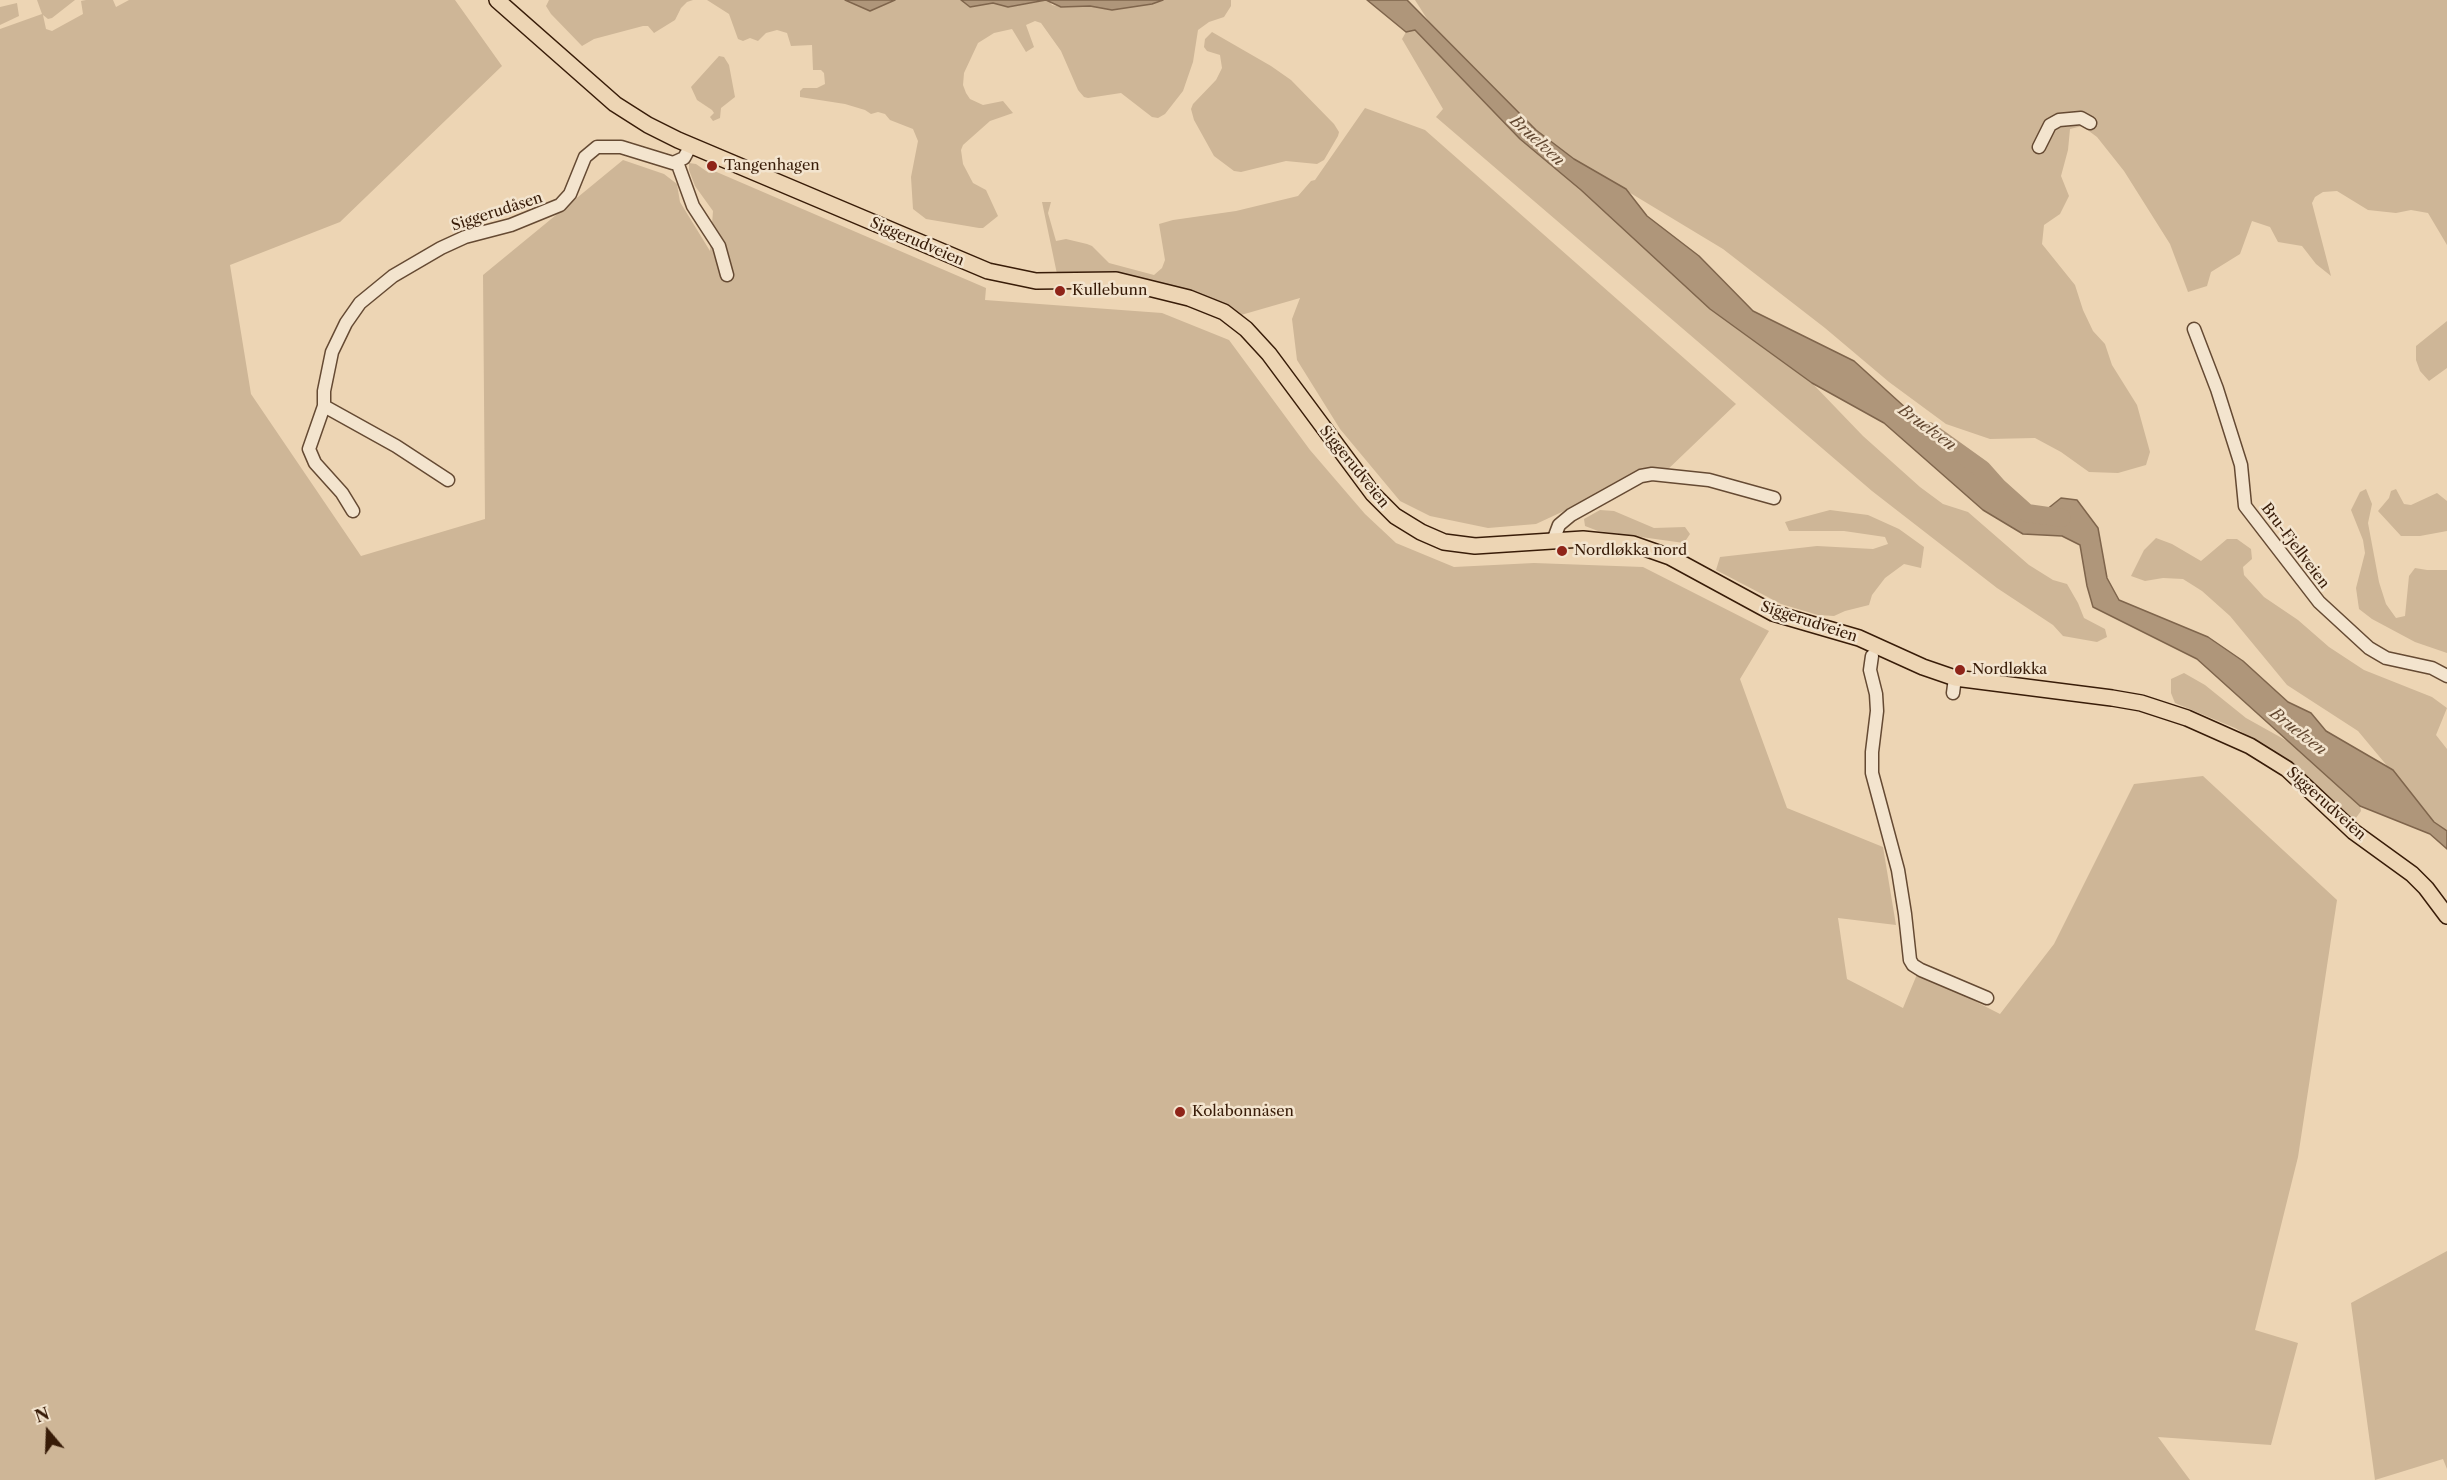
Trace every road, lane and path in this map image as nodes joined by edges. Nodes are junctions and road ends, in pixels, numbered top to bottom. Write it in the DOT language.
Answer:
graph roads {
  1 [pos="497,0"];
  2 [pos="2090,123"];
  3 [pos="691,145"];
  4 [pos="2039,147"];
  5 [pos="677,162"];
  6 [pos="727,275"];
  7 [pos="2194,330"];
  8 [pos="324,406"];
  9 [pos="448,480"];
  10 [pos="1774,498"];
  11 [pos="353,511"];
  12 [pos="1553,541"];
  13 [pos="1872,656"];
  14 [pos="2447,676"];
  15 [pos="2447,916"];
  16 [pos="1987,998"];
  1 -- 3 [label="main road, Siggerudveien"];
  2 -- 4 [label="street"];
  3 -- 5 [label="street"];
  3 -- 12 [label="main road, Siggerudveien"];
  5 -- 6 [label="street"];
  5 -- 8 [label="street, Siggerudåsen"];
  7 -- 14 [label="street, Bru-Fjellveien"];
  8 -- 9 [label="street"];
  8 -- 11 [label="street, Siggerudåsen"];
  10 -- 12 [label="street"];
  12 -- 15 [label="main road, Siggerudveien"];
  13 -- 16 [label="street"];
}
